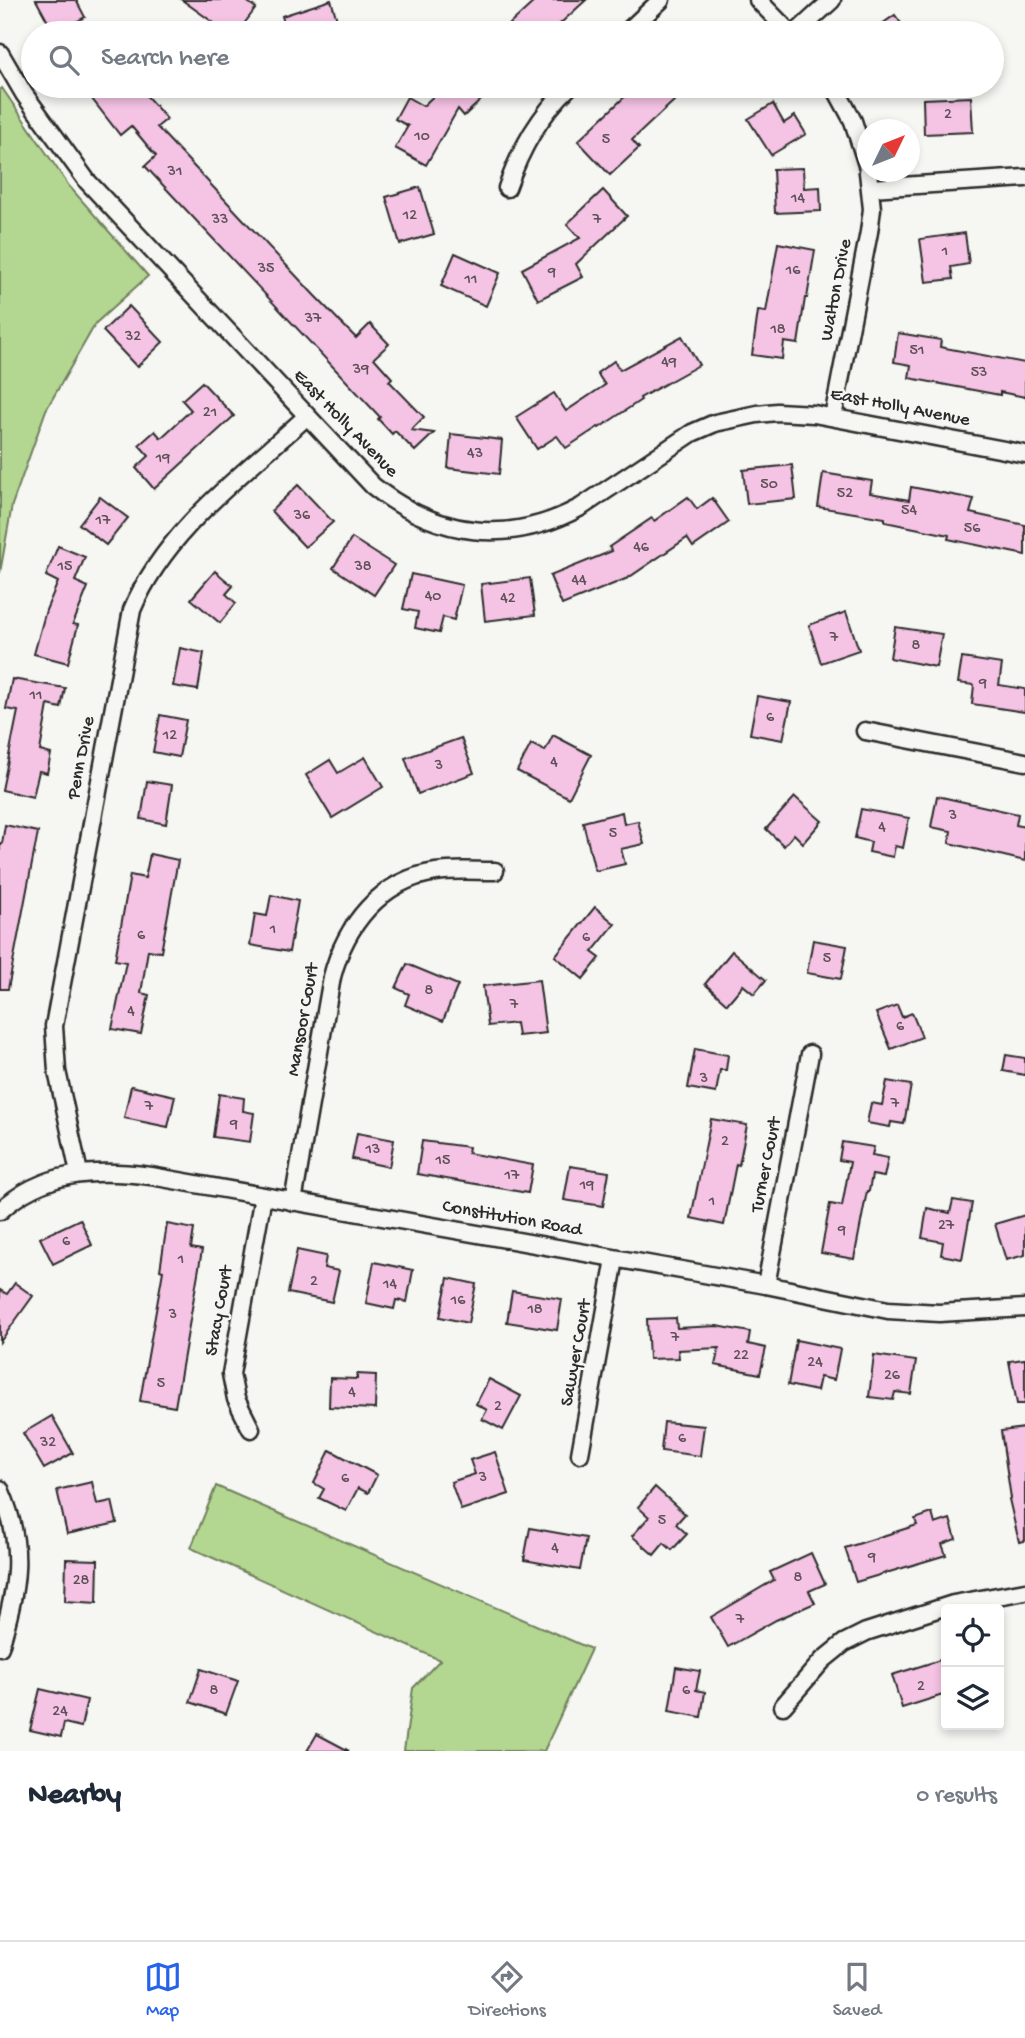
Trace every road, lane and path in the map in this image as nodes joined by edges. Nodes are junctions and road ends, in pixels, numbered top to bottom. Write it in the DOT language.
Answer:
graph roads {
  1 [pos="660,0"];
  2 [pos="758,0"];
  3 [pos="832,0"];
  4 [pos="638,21"];
  5 [pos="778,21"];
  6 [pos="809,21"];
  7 [pos="0,53"];
  8 [pos="21,89"];
  9 [pos="27,98"];
  10 [pos="558,98"];
  11 [pos="841,98"];
  12 [pos="857,134"];
  13 [pos="1025,178"];
  14 [pos="920,179"];
  15 [pos="869,182"];
  16 [pos="507,188"];
  17 [pos="307,416"];
  18 [pos="833,417"];
  19 [pos="1025,454"];
  20 [pos="865,731"];
  21 [pos="1025,762"];
  22 [pos="495,871"];
  23 [pos="810,1054"];
  24 [pos="79,1173"];
  25 [pos="263,1196"];
  26 [pos="293,1202"];
  27 [pos="0,1211"];
  28 [pos="615,1259"];
  29 [pos="766,1285"];
  30 [pos="1025,1308"];
  31 [pos="251,1429"];
  32 [pos="580,1454"];
  33 [pos="0,1489"];
  34 [pos="1025,1591"];
  35 [pos="0,1647"];
  36 [pos="783,1706"];
  1 -- 4 [label="street"];
  2 -- 5 [label="street"];
  3 -- 6 [label="street"];
  7 -- 8 [label="street, East Holly Avenue"];
  9 -- 17 [label="street, East Holly Avenue"];
  10 -- 16 [label="street"];
  11 -- 12 [label="street"];
  13 -- 14 [label="street"];
  15 -- 18 [label="street, Walton Drive"];
  17 -- 18 [label="street, East Holly Avenue"];
  17 -- 24 [label="street, Penn Drive"];
  18 -- 19 [label="street, East Holly Avenue"];
  20 -- 21 [label="street"];
  22 -- 26 [label="street, Mansoor Court"];
  23 -- 29 [label="street, Turner Court"];
  24 -- 25 [label="street, Constitution Road"];
  24 -- 27 [label="street, Constitution Road"];
  25 -- 26 [label="street, Constitution Road"];
  25 -- 31 [label="street, Stacy Court"];
  26 -- 28 [label="street, Constitution Road"];
  28 -- 29 [label="street, Constitution Road"];
  28 -- 32 [label="street, Sawyer Court"];
  29 -- 30 [label="street, Constitution Road"];
  33 -- 35 [label="street"];
  34 -- 36 [label="street"];
}
